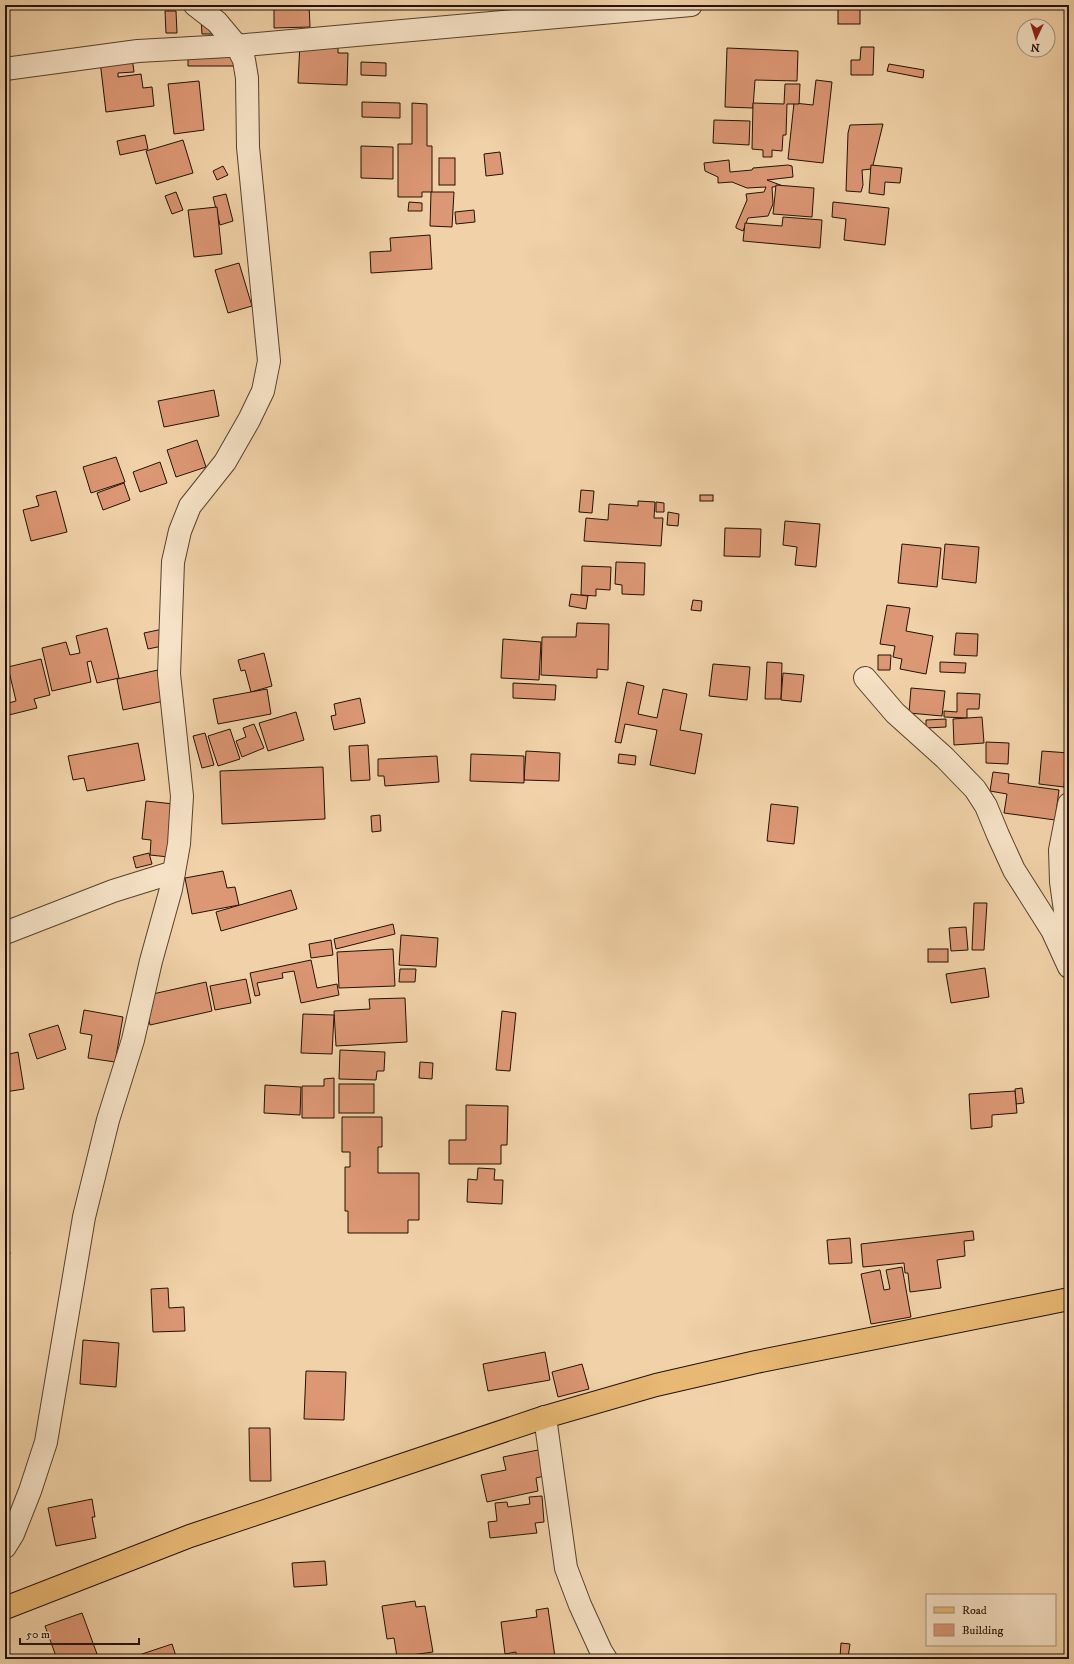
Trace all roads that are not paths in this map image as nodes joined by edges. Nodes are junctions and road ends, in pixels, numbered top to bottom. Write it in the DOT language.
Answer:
graph roads {
  1 [pos="195,5"];
  2 [pos="690,5"];
  3 [pos="237,46"];
  4 [pos="5,69"];
  5 [pos="865,678"];
  6 [pos="1069,804"];
  7 [pos="174,872"];
  8 [pos="5,933"];
  9 [pos="1068,964"];
  10 [pos="1069,1299"];
  11 [pos="545,1417"];
  12 [pos="5,1547"];
  13 [pos="5,1608"];
  14 [pos="606,1659"];
  1 -- 3 [label="street"];
  2 -- 3 [label="street"];
  3 -- 4 [label="street"];
  3 -- 7 [label="street"];
  5 -- 9 [label="street"];
  6 -- 9 [label="street"];
  7 -- 8 [label="street"];
  7 -- 12 [label="street"];
  10 -- 11 [label="main road"];
  11 -- 13 [label="main road"];
  11 -- 14 [label="street"];
}
